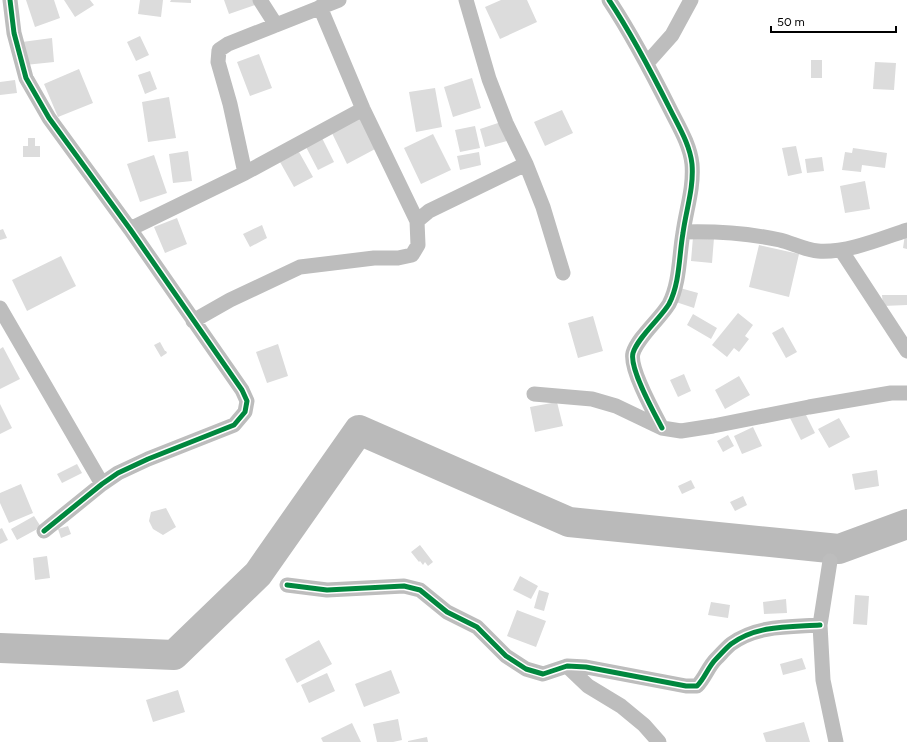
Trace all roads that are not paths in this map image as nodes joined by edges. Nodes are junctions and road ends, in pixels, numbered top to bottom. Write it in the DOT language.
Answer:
graph roads {
  1 [pos="6,0"];
  2 [pos="10,0"];
  3 [pos="260,0"];
  4 [pos="336,0"];
  5 [pos="466,0"];
  6 [pos="609,0"];
  7 [pos="691,0"];
  8 [pos="0,6"];
  9 [pos="320,8"];
  10 [pos="276,25"];
  11 [pos="647,63"];
  12 [pos="363,109"];
  13 [pos="526,164"];
  14 [pos="245,173"];
  15 [pos="417,221"];
  16 [pos="130,229"];
  17 [pos="907,230"];
  18 [pos="683,232"];
  19 [pos="841,250"];
  20 [pos="563,273"];
  21 [pos="0,308"];
  22 [pos="193,321"];
  23 [pos="907,351"];
  24 [pos="907,393"];
  25 [pos="534,394"];
  26 [pos="662,428"];
  27 [pos="102,484"];
  28 [pos="44,531"];
  29 [pos="830,561"];
  30 [pos="287,585"];
  31 [pos="820,625"];
  32 [pos="567,666"];
  33 [pos="659,742"];
  34 [pos="836,742"];
  1 -- 8 [label="street"];
  2 -- 16 [label="street"];
  3 -- 10 [label="street"];
  4 -- 9 [label="street"];
  5 -- 13 [label="street"];
  6 -- 11 [label="street"];
  7 -- 11 [label="street"];
  9 -- 10 [label="street"];
  9 -- 12 [label="street"];
  10 -- 14 [label="street"];
  11 -- 18 [label="street"];
  12 -- 14 [label="street"];
  12 -- 15 [label="street"];
  13 -- 15 [label="street"];
  13 -- 20 [label="street"];
  14 -- 16 [label="street"];
  15 -- 22 [label="street"];
  16 -- 22 [label="street"];
  17 -- 19 [label="street"];
  18 -- 19 [label="street"];
  18 -- 26 [label="street"];
  19 -- 23 [label="street"];
  21 -- 27 [label="street"];
  22 -- 27 [label="street"];
  24 -- 26 [label="street"];
  25 -- 26 [label="street"];
  27 -- 28 [label="street"];
  29 -- 31 [label="street"];
  30 -- 32 [label="street"];
  31 -- 32 [label="street"];
  31 -- 34 [label="street"];
  32 -- 33 [label="street"];
}
